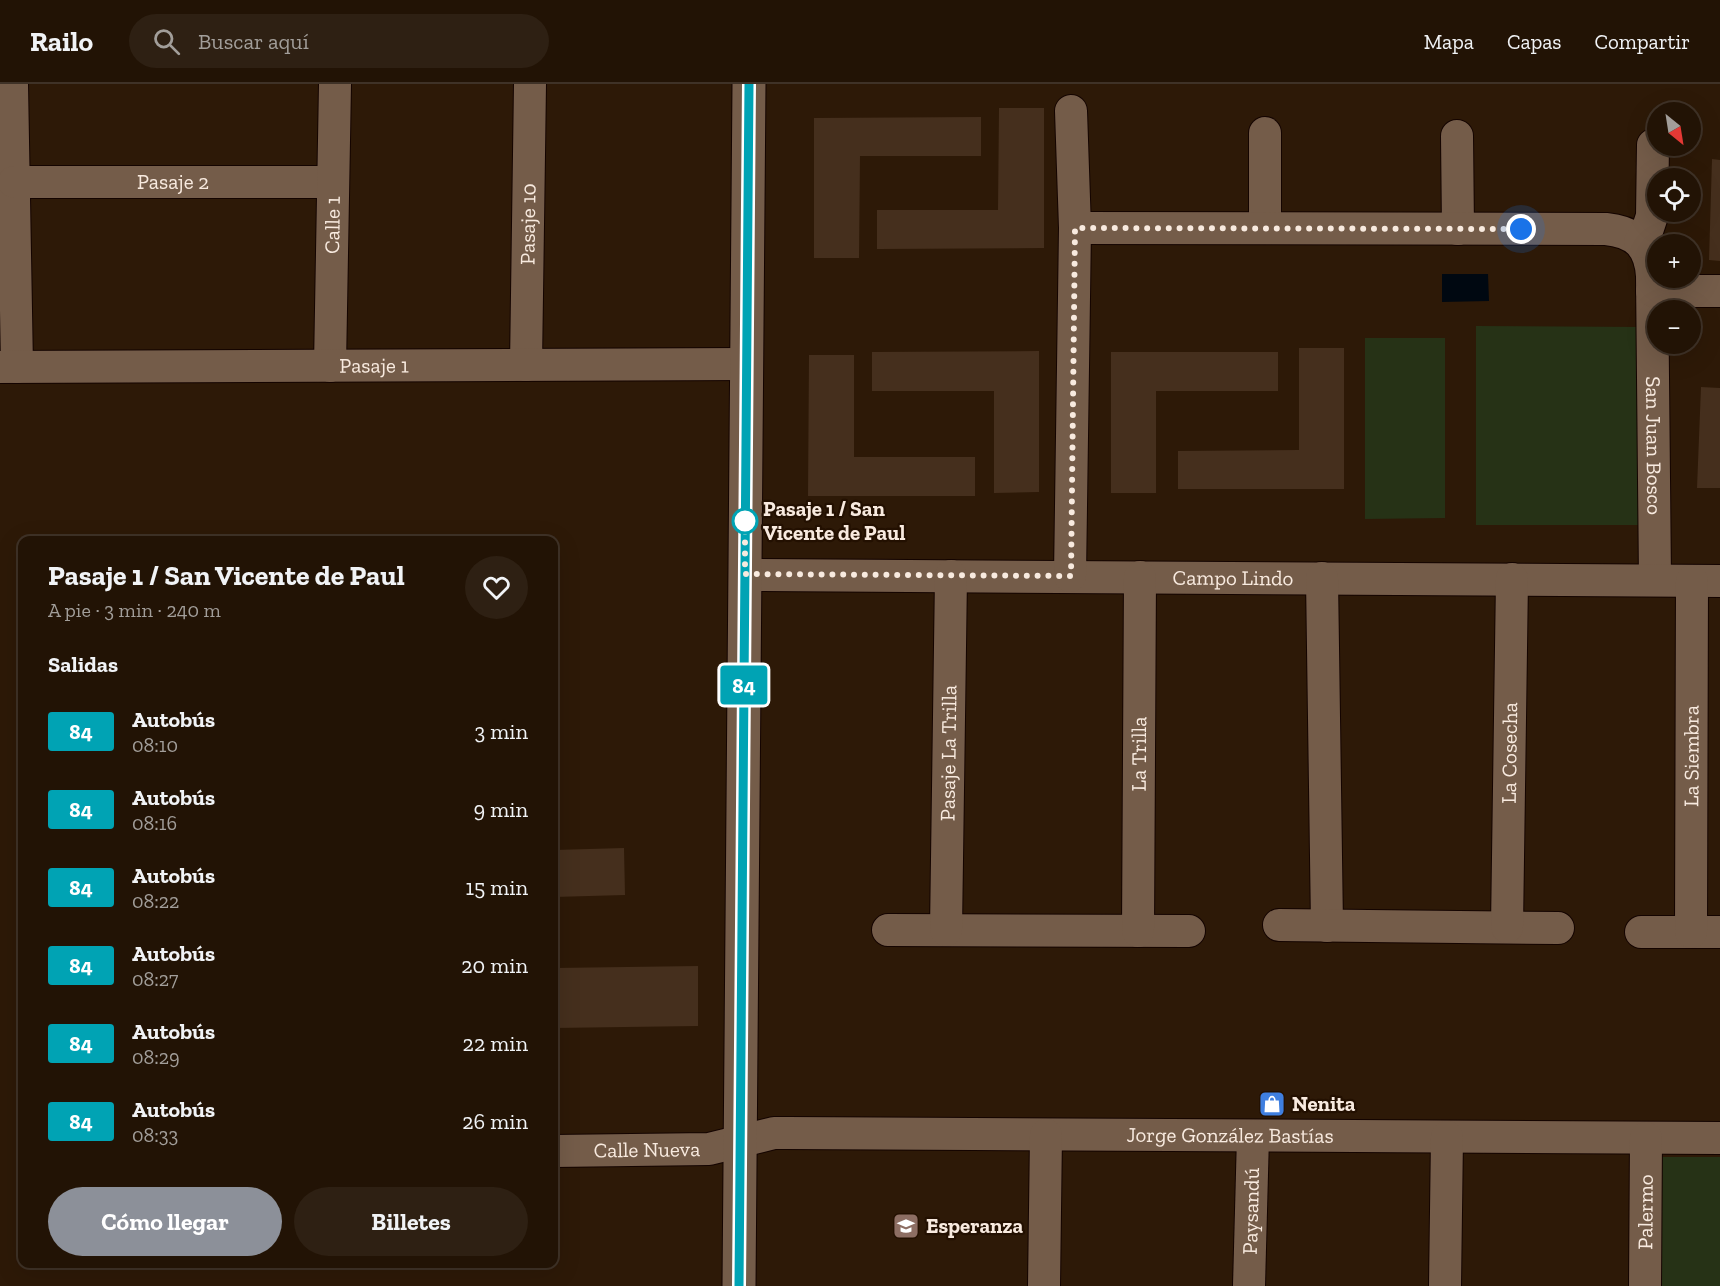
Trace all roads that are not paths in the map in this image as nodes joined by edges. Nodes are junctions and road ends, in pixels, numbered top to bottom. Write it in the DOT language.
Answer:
graph roads {
  1 [pos="12,84"];
  2 [pos="335,84"];
  3 [pos="530,84"];
  4 [pos="749,84"];
  5 [pos="1071,111"];
  6 [pos="1265,133"];
  7 [pos="1457,136"];
  8 [pos="1653,156"];
  9 [pos="14,182"];
  10 [pos="333,182"];
  11 [pos="1075,228"];
  12 [pos="1265,228"];
  13 [pos="1458,229"];
  14 [pos="1640,242"];
  15 [pos="1652,291"];
  16 [pos="1720,291"];
  17 [pos="746,364"];
  18 [pos="526,365"];
  19 [pos="330,366"];
  20 [pos="8,367"];
  21 [pos="745,574"];
  22 [pos="951,576"];
  23 [pos="1071,576"];
  24 [pos="1140,577"];
  25 [pos="1322,578"];
  26 [pos="1512,579"];
  27 [pos="1655,580"];
  28 [pos="1706,581"];
  29 [pos="1279,925"];
  30 [pos="1327,926"];
  31 [pos="1507,927"];
  32 [pos="1558,928"];
  33 [pos="888,930"];
  34 [pos="946,930"];
  35 [pos="1137,931"];
  36 [pos="1189,931"];
  37 [pos="1641,932"];
  38 [pos="1706,932"];
  39 [pos="1046,1135"];
  40 [pos="1253,1136"];
  41 [pos="1447,1137"];
  42 [pos="1647,1138"];
  43 [pos="1720,1138"];
  44 [pos="740,1141"];
  45 [pos="558,1151"];
  46 [pos="739,1286"];
  47 [pos="1044,1286"];
  48 [pos="1249,1286"];
  49 [pos="1445,1286"];
  50 [pos="1645,1286"];
  1 -- 9 [label="street"];
  2 -- 10 [label="street, Calle 1"];
  3 -- 18 [label="street, Pasaje 10"];
  4 -- 17 [label="street"];
  5 -- 11 [label="street"];
  6 -- 12 [label="street"];
  7 -- 13 [label="street"];
  8 -- 14 [label="street"];
  9 -- 10 [label="street, Pasaje 2"];
  9 -- 20 [label="street"];
  10 -- 19 [label="street, Calle 1"];
  11 -- 12 [label="street"];
  11 -- 23 [label="street"];
  12 -- 13 [label="street"];
  13 -- 14 [label="street"];
  14 -- 15 [label="street, San Juan Bosco"];
  15 -- 16 [label="street"];
  15 -- 27 [label="street, San Juan Bosco"];
  17 -- 18 [label="street, Pasaje 1"];
  17 -- 21 [label="street"];
  18 -- 19 [label="street, Pasaje 1"];
  19 -- 20 [label="street, Pasaje 1"];
  21 -- 22 [label="street, Campo Lindo"];
  21 -- 44 [label="street"];
  22 -- 23 [label="street, Campo Lindo"];
  22 -- 34 [label="street, Pasaje La Trilla"];
  23 -- 24 [label="street, Campo Lindo"];
  24 -- 25 [label="street, Campo Lindo"];
  24 -- 35 [label="street, La Trilla"];
  25 -- 26 [label="street, Campo Lindo"];
  25 -- 30 [label="street"];
  26 -- 27 [label="street, Campo Lindo"];
  26 -- 31 [label="street, La Cosecha"];
  27 -- 28 [label="street, Campo Lindo"];
  28 -- 38 [label="street, La Siembra"];
  29 -- 30 [label="street"];
  30 -- 31 [label="street"];
  31 -- 32 [label="street"];
  33 -- 34 [label="street"];
  34 -- 35 [label="street"];
  35 -- 36 [label="street"];
  37 -- 38 [label="street, La Siembra"];
  39 -- 40 [label="street, Jorge González Bastías"];
  39 -- 44 [label="street, Jorge González Bastías"];
  39 -- 47 [label="street"];
  40 -- 41 [label="street, Jorge González Bastías"];
  40 -- 48 [label="street, Paysandú"];
  41 -- 42 [label="street, Jorge González Bastías"];
  41 -- 49 [label="street"];
  42 -- 43 [label="street, Jorge González Bastías"];
  42 -- 50 [label="street, Palermo"];
  44 -- 45 [label="street, Calle Nueva"];
  44 -- 46 [label="street"];
}
